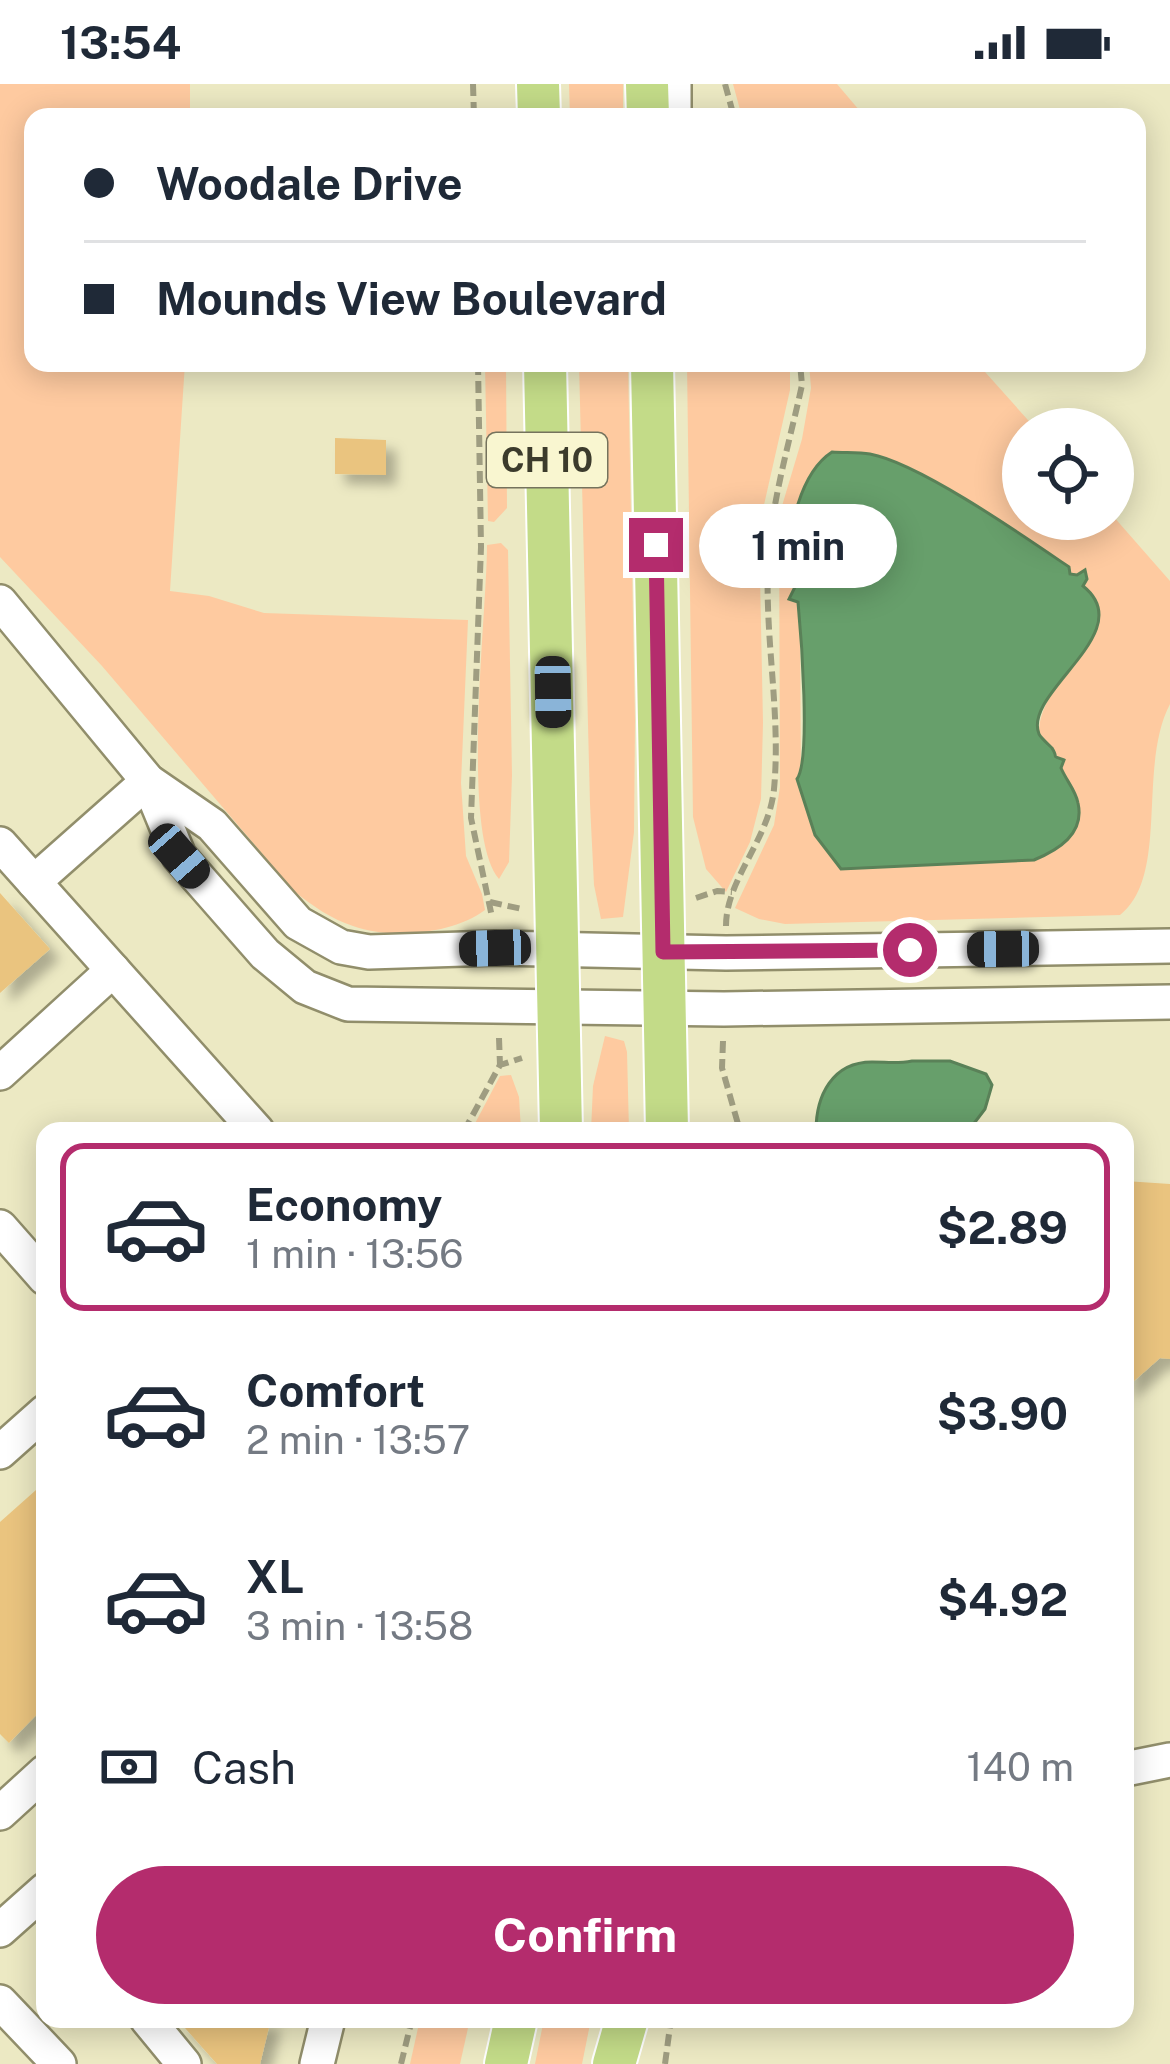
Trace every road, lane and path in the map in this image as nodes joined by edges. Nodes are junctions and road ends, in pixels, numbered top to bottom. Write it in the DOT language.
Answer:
graph roads {
  1 [pos="478,372"];
  2 [pos="545,372"];
  3 [pos="652,372"];
  4 [pos="801,372"];
  5 [pos="0,602"];
  6 [pos="148,781"];
  7 [pos="0,844"];
  8 [pos="34,882"];
  9 [pos="662,931"];
  10 [pos="558,933"];
  11 [pos="1170,946"];
  12 [pos="113,970"];
  13 [pos="1170,1002"];
  14 [pos="664,1024"];
  15 [pos="560,1025"];
  16 [pos="0,1073"];
  17 [pos="249,1122"];
  18 [pos="469,1122"];
  19 [pos="561,1122"];
  20 [pos="667,1122"];
  21 [pos="737,1122"];
  22 [pos="0,1227"];
  23 [pos="36,1268"];
  24 [pos="36,1420"];
  25 [pos="0,1452"];
  26 [pos="1170,1760"];
  27 [pos="1134,1767"];
  28 [pos="36,1780"];
  29 [pos="0,1813"];
  30 [pos="36,1910"];
  31 [pos="0,1930"];
  32 [pos="0,2002"];
  33 [pos="154,2028"];
  34 [pos="326,2028"];
  35 [pos="410,2028"];
  36 [pos="514,2028"];
  37 [pos="620,2028"];
  38 [pos="670,2028"];
  39 [pos="59,2064"];
  40 [pos="184,2064"];
  41 [pos="317,2064"];
  42 [pos="401,2064"];
  43 [pos="506,2064"];
  44 [pos="612,2064"];
  45 [pos="665,2064"];
  1 -- 10 [label="path"];
  2 -- 10 [label="main road, CH 10"];
  3 -- 9 [label="main road, CH 10"];
  4 -- 9 [label="path"];
  5 -- 6 [label="street"];
  6 -- 8 [label="street"];
  6 -- 10 [label="street"];
  6 -- 15 [label="street"];
  7 -- 8 [label="street"];
  8 -- 12 [label="street"];
  9 -- 10 [label="street"];
  9 -- 11 [label="street"];
  9 -- 14 [label="main road, CH 10"];
  10 -- 15 [label="main road, CH 10"];
  12 -- 16 [label="street"];
  12 -- 17 [label="street"];
  13 -- 14 [label="street"];
  14 -- 15 [label="street"];
  14 -- 20 [label="main road, CH 10"];
  14 -- 21 [label="path"];
  15 -- 18 [label="path"];
  15 -- 19 [label="main road, CH 10"];
  22 -- 23 [label="street"];
  24 -- 25 [label="street"];
  26 -- 27 [label="street"];
  28 -- 29 [label="street"];
  30 -- 31 [label="street"];
  32 -- 39 [label="street"];
  33 -- 40 [label="street"];
  34 -- 41 [label="street"];
  35 -- 42 [label="path"];
  36 -- 43 [label="main road"];
  37 -- 44 [label="main road"];
  38 -- 45 [label="path"];
}
